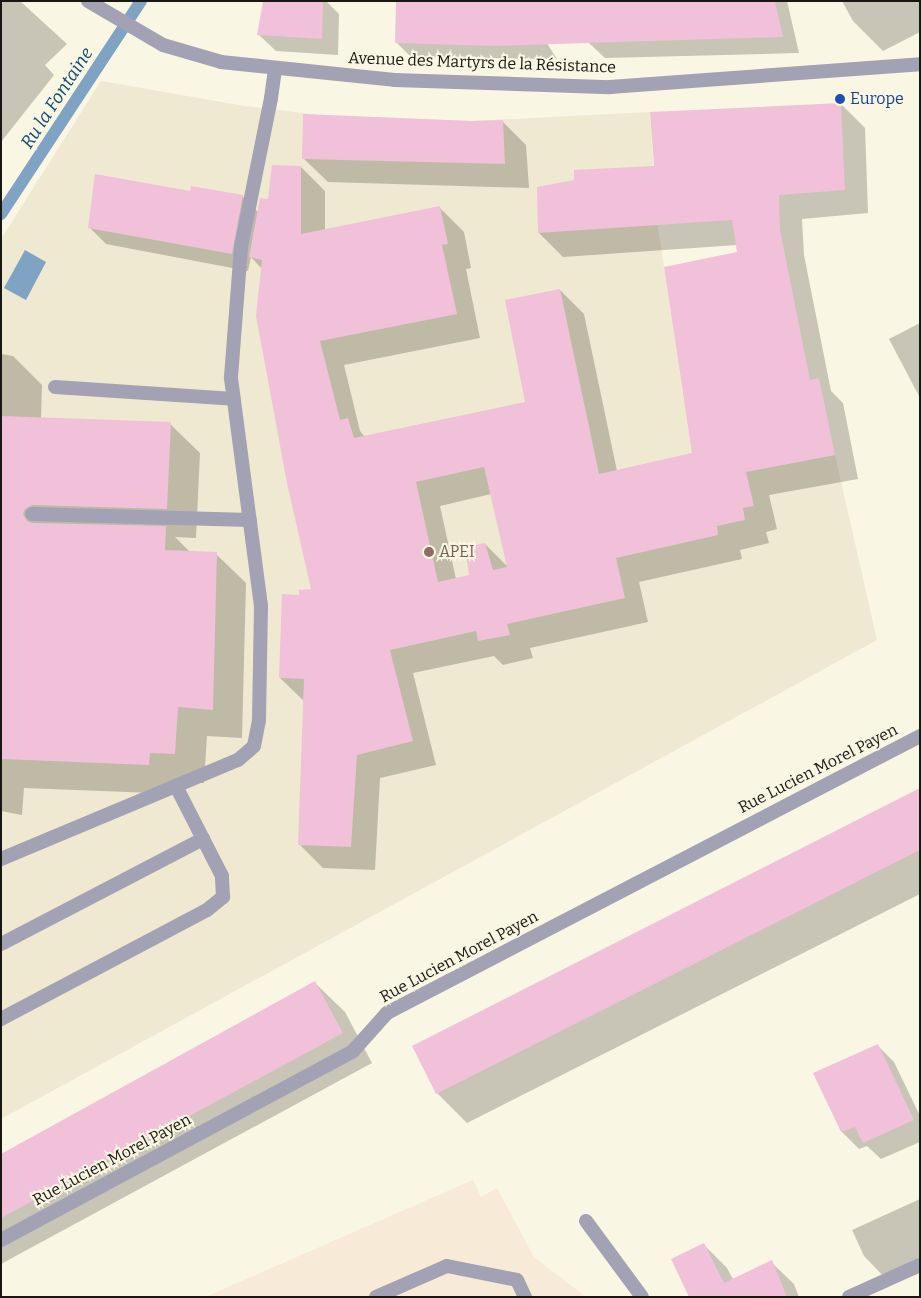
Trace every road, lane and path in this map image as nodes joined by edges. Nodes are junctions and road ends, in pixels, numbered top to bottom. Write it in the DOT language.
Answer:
graph roads {
  1 [pos="93,5"];
  2 [pos="920,64"];
  3 [pos="275,68"];
  4 [pos="55,387"];
  5 [pos="234,399"];
  6 [pos="32,514"];
  7 [pos="250,520"];
  8 [pos="920,736"];
  9 [pos="176,786"];
  10 [pos="203,839"];
  11 [pos="1,859"];
  12 [pos="1,944"];
  13 [pos="1,1019"];
  14 [pos="586,1221"];
  15 [pos="1,1240"];
  16 [pos="920,1265"];
  17 [pos="376,1297"];
  18 [pos="525,1297"];
  19 [pos="642,1297"];
  20 [pos="849,1297"];
  1 -- 3 [label="street, Avenue des Martyrs de la Résistance"];
  2 -- 3 [label="street, Avenue des Martyrs de la Résistance"];
  3 -- 5 [label="street"];
  4 -- 5 [label="street"];
  5 -- 7 [label="street"];
  6 -- 7 [label="street"];
  7 -- 9 [label="street"];
  8 -- 15 [label="street, Rue Lucien Morel Payen"];
  9 -- 10 [label="street"];
  9 -- 11 [label="street"];
  10 -- 12 [label="street"];
  10 -- 13 [label="street"];
  14 -- 19 [label="street"];
  16 -- 20 [label="street"];
  17 -- 18 [label="street"];
}
